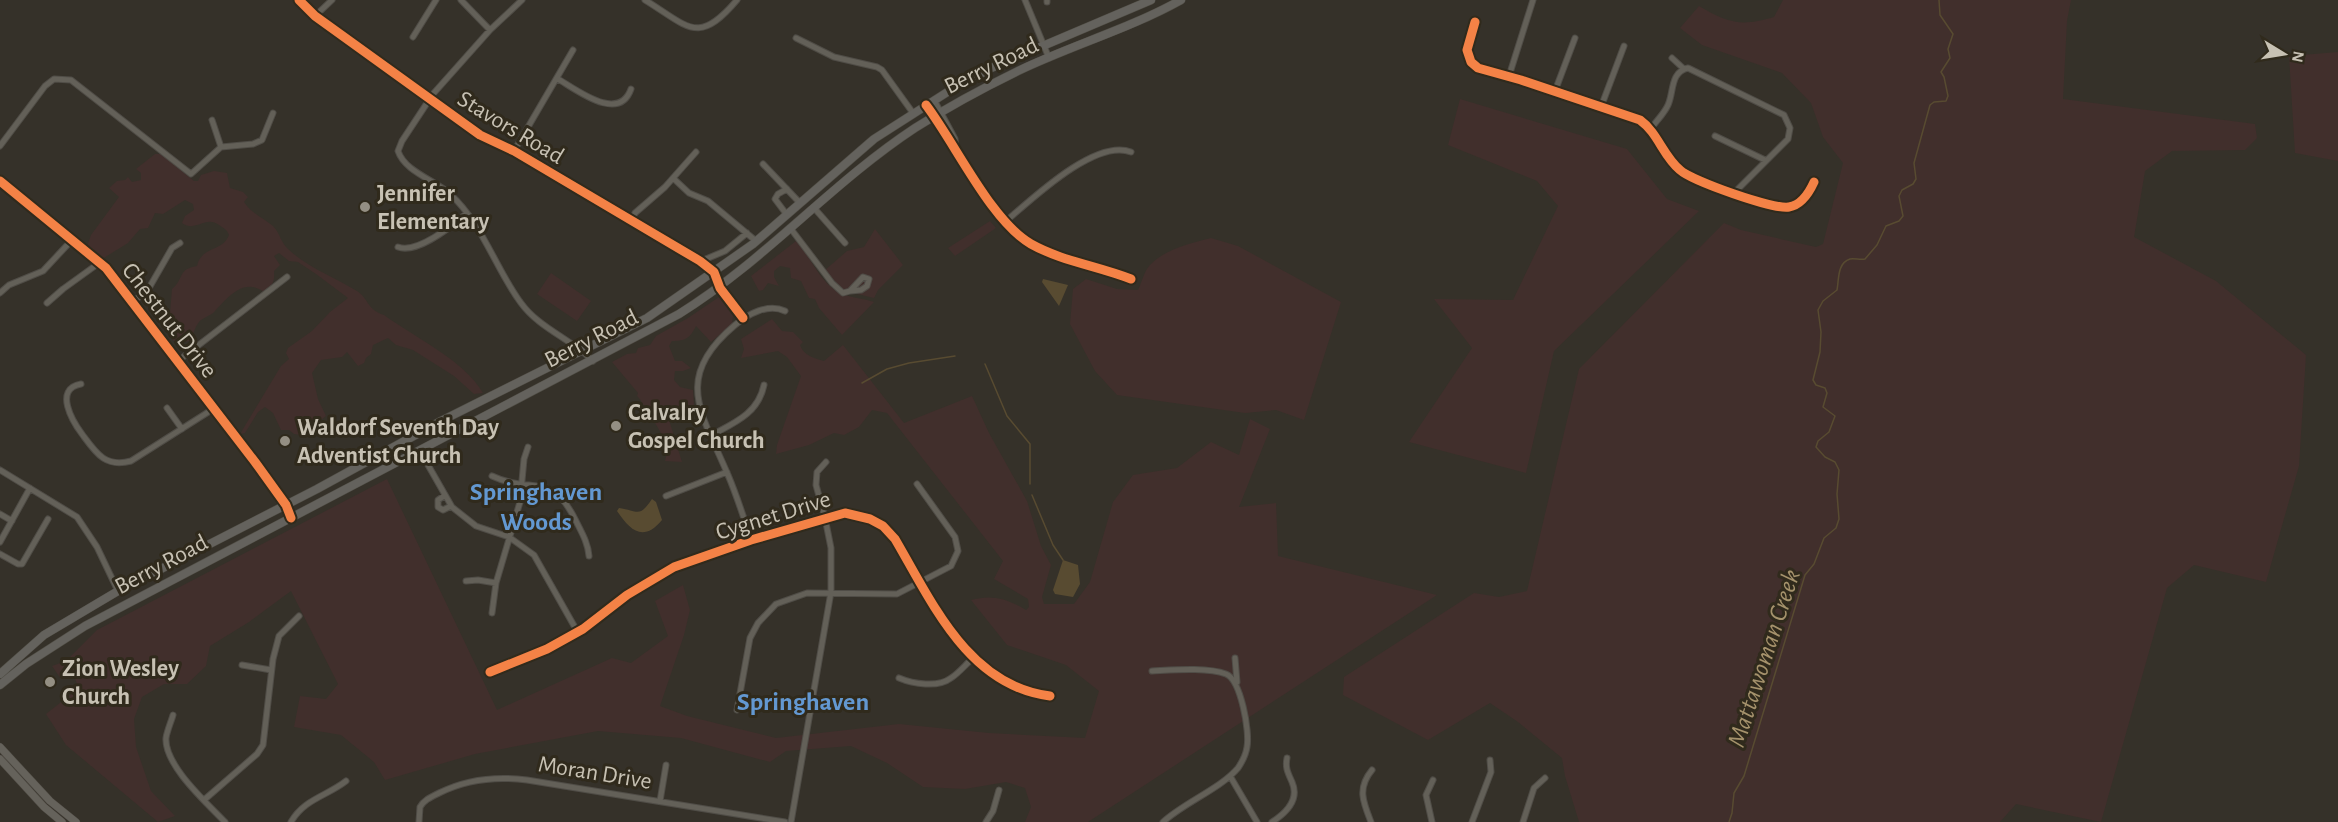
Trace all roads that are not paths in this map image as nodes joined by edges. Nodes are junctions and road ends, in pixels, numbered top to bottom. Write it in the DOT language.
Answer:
graph roads {
  1 [pos="299,0"];
  2 [pos="332,0"];
  3 [pos="436,0"];
  4 [pos="461,0"];
  5 [pos="522,0"];
  6 [pos="645,0"];
  7 [pos="663,0"];
  8 [pos="737,0"];
  9 [pos="1025,0"];
  10 [pos="1151,0"];
  11 [pos="1181,0"];
  12 [pos="1533,0"];
  13 [pos="659,9"];
  14 [pos="315,16"];
  15 [pos="1475,22"];
  16 [pos="490,30"];
  17 [pos="413,37"];
  18 [pos="796,38"];
  19 [pos="1575,38"];
  20 [pos="1044,45"];
  21 [pos="1624,46"];
  22 [pos="573,50"];
  23 [pos="1049,58"];
  24 [pos="1672,58"];
  25 [pos="1684,69"];
  26 [pos="1509,76"];
  27 [pos="558,79"];
  28 [pos="631,89"];
  29 [pos="1554,91"];
  30 [pos="430,100"];
  31 [pos="934,100"];
  32 [pos="926,105"];
  33 [pos="1601,107"];
  34 [pos="273,113"];
  35 [pos="913,113"];
  36 [pos="937,114"];
  37 [pos="212,120"];
  38 [pos="1650,129"];
  39 [pos="1715,136"];
  40 [pos="0,146"];
  41 [pos="221,147"];
  42 [pos="514,151"];
  43 [pos="696,152"];
  44 [pos="1131,152"];
  45 [pos="1765,160"];
  46 [pos="763,164"];
  47 [pos="673,178"];
  48 [pos="0,182"];
  49 [pos="1814,182"];
  50 [pos="787,189"];
  51 [pos="1734,193"];
  52 [pos="800,203"];
  53 [pos="814,209"];
  54 [pos="467,213"];
  55 [pos="787,215"];
  56 [pos="631,222"];
  57 [pos="1005,222"];
  58 [pos="791,229"];
  59 [pos="747,233"];
  60 [pos="71,241"];
  61 [pos="756,241"];
  62 [pos="180,243"];
  63 [pos="845,243"];
  64 [pos="398,247"];
  65 [pos="99,263"];
  66 [pos="702,263"];
  67 [pos="714,272"];
  68 [pos="287,277"];
  69 [pos="1131,279"];
  70 [pos="720,288"];
  71 [pos="850,291"];
  72 [pos="0,293"];
  73 [pos="133,302"];
  74 [pos="47,303"];
  75 [pos="785,311"];
  76 [pos="743,318"];
  77 [pos="582,350"];
  78 [pos="178,361"];
  79 [pos="593,361"];
  80 [pos="81,384"];
  81 [pos="764,385"];
  82 [pos="167,408"];
  83 [pos="213,409"];
  84 [pos="182,429"];
  85 [pos="710,436"];
  86 [pos="528,447"];
  87 [pos="420,451"];
  88 [pos="826,462"];
  89 [pos="0,470"];
  90 [pos="727,472"];
  91 [pos="492,477"];
  92 [pos="523,484"];
  93 [pos="917,484"];
  94 [pos="30,488"];
  95 [pos="444,496"];
  96 [pos="666,496"];
  97 [pos="286,505"];
  98 [pos="451,506"];
  99 [pos="0,514"];
  100 [pos="291,518"];
  101 [pos="825,518"];
  102 [pos="48,519"];
  103 [pos="12,521"];
  104 [pos="509,537"];
  105 [pos="751,540"];
  106 [pos="0,542"];
  107 [pos="0,554"];
  108 [pos="589,556"];
  109 [pos="466,581"];
  110 [pos="496,584"];
  111 [pos="919,584"];
  112 [pos="118,591"];
  113 [pos="831,592"];
  114 [pos="492,613"];
  115 [pos="299,616"];
  116 [pos="577,631"];
  117 [pos="973,658"];
  118 [pos="1235,658"];
  119 [pos="242,665"];
  120 [pos="272,670"];
  121 [pos="1152,671"];
  122 [pos="490,672"];
  123 [pos="0,674"];
  124 [pos="899,678"];
  125 [pos="0,685"];
  126 [pos="1237,687"];
  127 [pos="1050,696"];
  128 [pos="737,710"];
  129 [pos="173,715"];
  130 [pos="0,747"];
  131 [pos="1287,758"];
  132 [pos="0,759"];
  133 [pos="1490,760"];
  134 [pos="666,765"];
  135 [pos="1372,770"];
  136 [pos="1230,776"];
  137 [pos="1545,778"];
  138 [pos="1433,780"];
  139 [pos="346,781"];
  140 [pos="999,790"];
  141 [pos="204,800"];
  142 [pos="660,801"];
  143 [pos="62,822"];
  144 [pos="76,822"];
  145 [pos="225,822"];
  146 [pos="291,822"];
  147 [pos="419,822"];
  148 [pos="785,822"];
  149 [pos="791,822"];
  150 [pos="987,822"];
  151 [pos="1163,822"];
  152 [pos="1257,822"];
  153 [pos="1272,822"];
  154 [pos="1371,822"];
  155 [pos="1432,822"];
  156 [pos="1472,822"];
  157 [pos="1523,822"];
  1 -- 14 [label="street, Stavors Road"];
  2 -- 14 [label="street"];
  3 -- 17 [label="street"];
  4 -- 16 [label="street"];
  5 -- 16 [label="street"];
  6 -- 13 [label="street"];
  7 -- 13 [label="street"];
  8 -- 13 [label="street"];
  9 -- 20 [label="street"];
  10 -- 20 [label="highway, Berry Road"];
  11 -- 23 [label="highway, Berry Road"];
  12 -- 26 [label="street"];
  14 -- 30 [label="street, Stavors Road"];
  15 -- 26 [label="street"];
  16 -- 30 [label="street"];
  18 -- 35 [label="street"];
  19 -- 29 [label="street"];
  20 -- 23 [label="street"];
  20 -- 31 [label="highway, Berry Road"];
  21 -- 33 [label="street"];
  22 -- 27 [label="street"];
  23 -- 36 [label="highway, Berry Road"];
  24 -- 25 [label="street"];
  25 -- 38 [label="street"];
  25 -- 45 [label="street"];
  26 -- 29 [label="street"];
  27 -- 28 [label="street"];
  27 -- 42 [label="street"];
  29 -- 33 [label="street"];
  30 -- 42 [label="street, Stavors Road"];
  30 -- 54 [label="street"];
  31 -- 32 [label="highway, Berry Road"];
  31 -- 36 [label="street"];
  32 -- 35 [label="highway, Berry Road"];
  32 -- 36 [label="street"];
  33 -- 38 [label="street"];
  34 -- 41 [label="street"];
  35 -- 52 [label="highway, Berry Road"];
  36 -- 53 [label="highway, Berry Road"];
  36 -- 57 [label="street"];
  37 -- 41 [label="street"];
  38 -- 51 [label="street"];
  39 -- 45 [label="street"];
  40 -- 41 [label="street"];
  42 -- 56 [label="street, Stavors Road"];
  43 -- 47 [label="street"];
  44 -- 57 [label="street"];
  45 -- 51 [label="street"];
  46 -- 50 [label="street"];
  47 -- 56 [label="street"];
  47 -- 59 [label="street"];
  48 -- 60 [label="street, Chestnut Drive"];
  49 -- 51 [label="street"];
  50 -- 52 [label="street"];
  50 -- 55 [label="street"];
  52 -- 55 [label="highway, Berry Road"];
  53 -- 58 [label="highway, Berry Road"];
  53 -- 63 [label="street"];
  54 -- 64 [label="street"];
  54 -- 77 [label="street"];
  55 -- 61 [label="highway, Berry Road"];
  56 -- 66 [label="street, Stavors Road"];
  57 -- 69 [label="street"];
  58 -- 70 [label="highway, Berry Road"];
  58 -- 71 [label="street"];
  59 -- 61 [label="street"];
  59 -- 66 [label="street"];
  60 -- 65 [label="street, Chestnut Drive"];
  60 -- 72 [label="street"];
  61 -- 67 [label="highway, Berry Road"];
  62 -- 73 [label="street"];
  65 -- 73 [label="street, Chestnut Drive"];
  65 -- 74 [label="street"];
  66 -- 67 [label="street, Stavors Road"];
  67 -- 70 [label="street"];
  67 -- 77 [label="highway, Berry Road"];
  68 -- 78 [label="street"];
  70 -- 76 [label="street"];
  70 -- 79 [label="highway, Berry Road"];
  73 -- 78 [label="street, Chestnut Drive"];
  75 -- 76 [label="street"];
  76 -- 85 [label="street"];
  77 -- 79 [label="street"];
  77 -- 97 [label="highway, Berry Road"];
  78 -- 83 [label="street, Chestnut Drive"];
  79 -- 87 [label="highway, Berry Road"];
  80 -- 84 [label="street"];
  81 -- 85 [label="street"];
  82 -- 84 [label="street"];
  83 -- 84 [label="street"];
  83 -- 97 [label="street, Chestnut Drive"];
  85 -- 90 [label="street"];
  86 -- 92 [label="street"];
  87 -- 95 [label="street"];
  87 -- 100 [label="highway, Berry Road"];
  88 -- 101 [label="street"];
  89 -- 94 [label="street"];
  90 -- 96 [label="street"];
  90 -- 105 [label="street"];
  91 -- 92 [label="street"];
  92 -- 104 [label="street"];
  92 -- 108 [label="street"];
  93 -- 111 [label="street"];
  94 -- 103 [label="street"];
  94 -- 112 [label="street"];
  95 -- 98 [label="street"];
  95 -- 98 [label="street"];
  97 -- 100 [label="street, Chestnut Drive"];
  97 -- 112 [label="highway, Berry Road"];
  98 -- 104 [label="street"];
  99 -- 103 [label="street"];
  100 -- 125 [label="highway, Berry Road"];
  101 -- 105 [label="street, Cygnet Drive"];
  101 -- 111 [label="street, Cygnet Drive"];
  101 -- 113 [label="street"];
  102 -- 107 [label="street"];
  103 -- 106 [label="street"];
  104 -- 110 [label="street"];
  104 -- 116 [label="street"];
  105 -- 116 [label="street, Cygnet Drive"];
  109 -- 110 [label="street"];
  110 -- 114 [label="street"];
  111 -- 113 [label="street"];
  111 -- 117 [label="street, Cygnet Drive"];
  112 -- 123 [label="highway, Berry Road"];
  113 -- 128 [label="street"];
  113 -- 149 [label="street"];
  115 -- 120 [label="street"];
  116 -- 122 [label="street, Cygnet Drive"];
  117 -- 124 [label="street"];
  117 -- 127 [label="street, Cygnet Drive"];
  118 -- 126 [label="street"];
  119 -- 120 [label="street"];
  120 -- 141 [label="street"];
  121 -- 126 [label="street"];
  126 -- 136 [label="street"];
  129 -- 141 [label="street"];
  130 -- 144 [label="main road"];
  131 -- 153 [label="street"];
  132 -- 143 [label="main road"];
  133 -- 156 [label="street"];
  134 -- 142 [label="street"];
  135 -- 154 [label="street"];
  136 -- 151 [label="street"];
  136 -- 152 [label="street"];
  137 -- 157 [label="street"];
  138 -- 155 [label="street"];
  139 -- 146 [label="street"];
  140 -- 150 [label="street"];
  141 -- 145 [label="street"];
  142 -- 147 [label="street, Moran Drive"];
  142 -- 148 [label="street, Moran Drive"];
}
